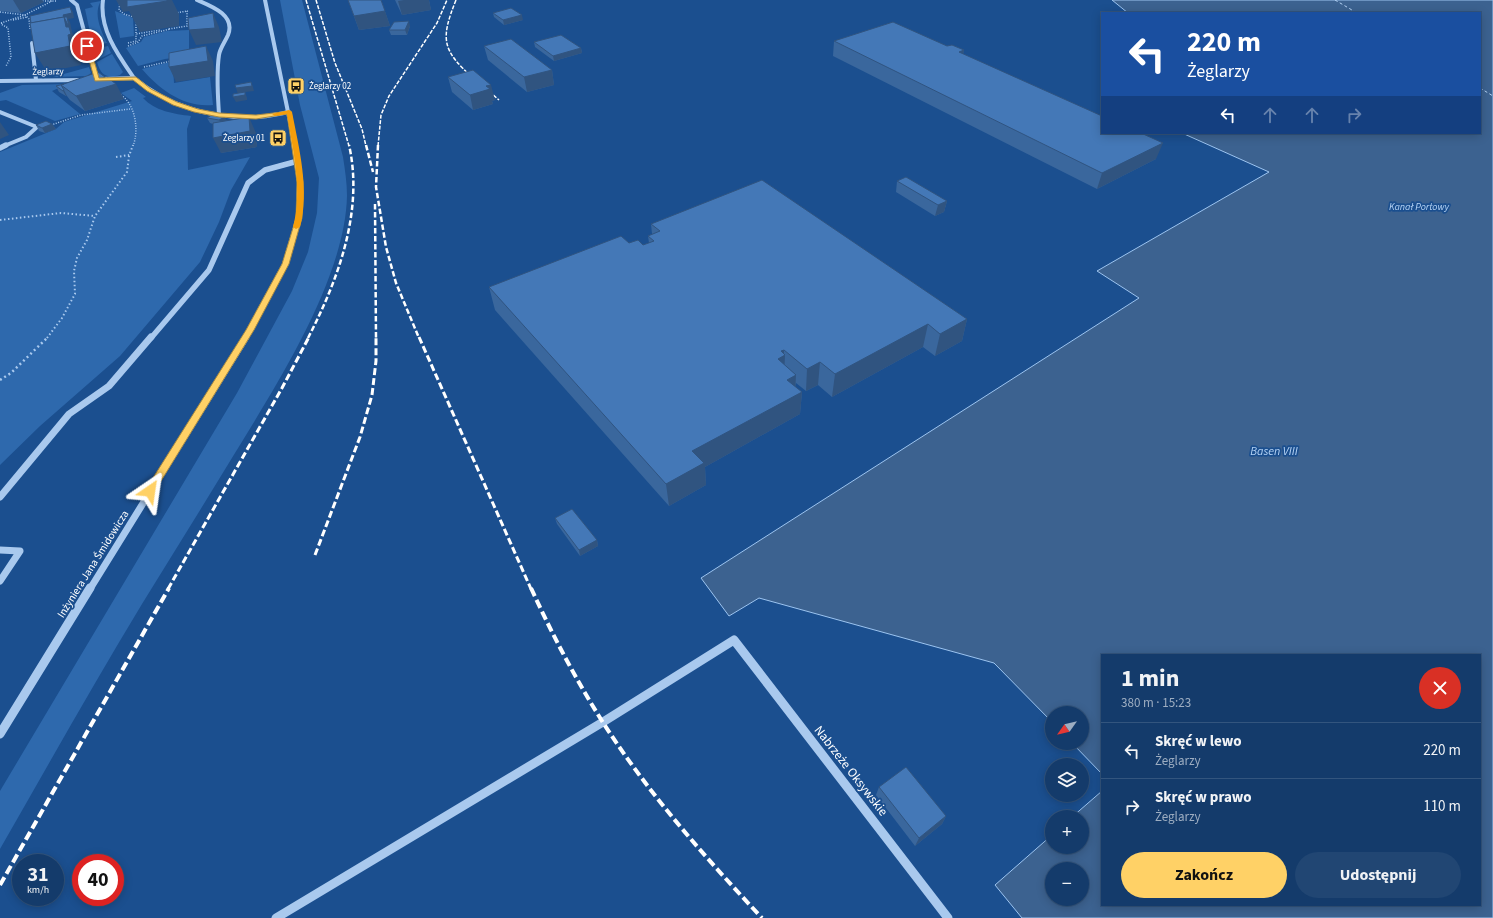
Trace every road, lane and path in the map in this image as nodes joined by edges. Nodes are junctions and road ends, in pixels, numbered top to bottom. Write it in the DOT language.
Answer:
graph roads {
  1 [pos="71,0"];
  2 [pos="103,0"];
  3 [pos="122,0"];
  4 [pos="197,0"];
  5 [pos="265,0"];
  6 [pos="39,1"];
  7 [pos="52,1"];
  8 [pos="58,1"];
  9 [pos="195,10"];
  10 [pos="187,11"];
  11 [pos="0,12"];
  12 [pos="174,13"];
  13 [pos="25,15"];
  14 [pos="1,24"];
  15 [pos="170,29"];
  16 [pos="136,34"];
  17 [pos="32,43"];
  18 [pos="121,44"];
  19 [pos="123,48"];
  20 [pos="11,57"];
  21 [pos="174,60"];
  22 [pos="138,69"];
  23 [pos="134,78"];
  24 [pos="97,79"];
  25 [pos="36,80"];
  26 [pos="0,81"];
  27 [pos="127,99"];
  28 [pos="130,109"];
  29 [pos="0,112"];
  30 [pos="289,112"];
  31 [pos="219,115"];
  32 [pos="58,123"];
  33 [pos="0,148"];
  34 [pos="130,155"];
  35 [pos="116,157"];
  36 [pos="298,161"];
  37 [pos="95,216"];
  38 [pos="0,220"];
  39 [pos="0,380"];
  40 [pos="0,497"];
  41 [pos="0,550"];
  42 [pos="0,580"];
  43 [pos="0,734"];
  44 [pos="276,918"];
  45 [pos="948,918"];
  1 -- 24 [label="street"];
  2 -- 23 [label="street"];
  3 -- 16 [label="path"];
  4 -- 31 [label="street"];
  5 -- 30 [label="street, Inżyniera Jana Śmidowicza"];
  6 -- 7 [label="path"];
  7 -- 8 [label="path"];
  7 -- 13 [label="path"];
  9 -- 10 [label="path"];
  10 -- 12 [label="path"];
  10 -- 15 [label="path"];
  11 -- 13 [label="path"];
  13 -- 14 [label="path"];
  13 -- 14 [label="path"];
  14 -- 20 [label="path"];
  15 -- 16 [label="path"];
  15 -- 19 [label="path"];
  16 -- 18 [label="path"];
  17 -- 25 [label="street"];
  21 -- 22 [label="path"];
  23 -- 24 [label="street, Żeglarzy"];
  23 -- 31 [label="street"];
  24 -- 25 [label="street, Żeglarzy"];
  25 -- 26 [label="street, Żeglarzy"];
  27 -- 28 [label="path"];
  28 -- 32 [label="path"];
  28 -- 34 [label="path"];
  29 -- 33 [label="street"];
  30 -- 31 [label="street"];
  30 -- 36 [label="street, Inżyniera Jana Śmidowicza"];
  34 -- 35 [label="path"];
  34 -- 37 [label="path"];
  36 -- 40 [label="street"];
  36 -- 43 [label="street, Inżyniera Jana Śmidowicza"];
  37 -- 38 [label="path"];
  37 -- 39 [label="path"];
  41 -- 42 [label="street"];
  44 -- 45 [label="street, Nabrzeże Oksywskie"];
}
